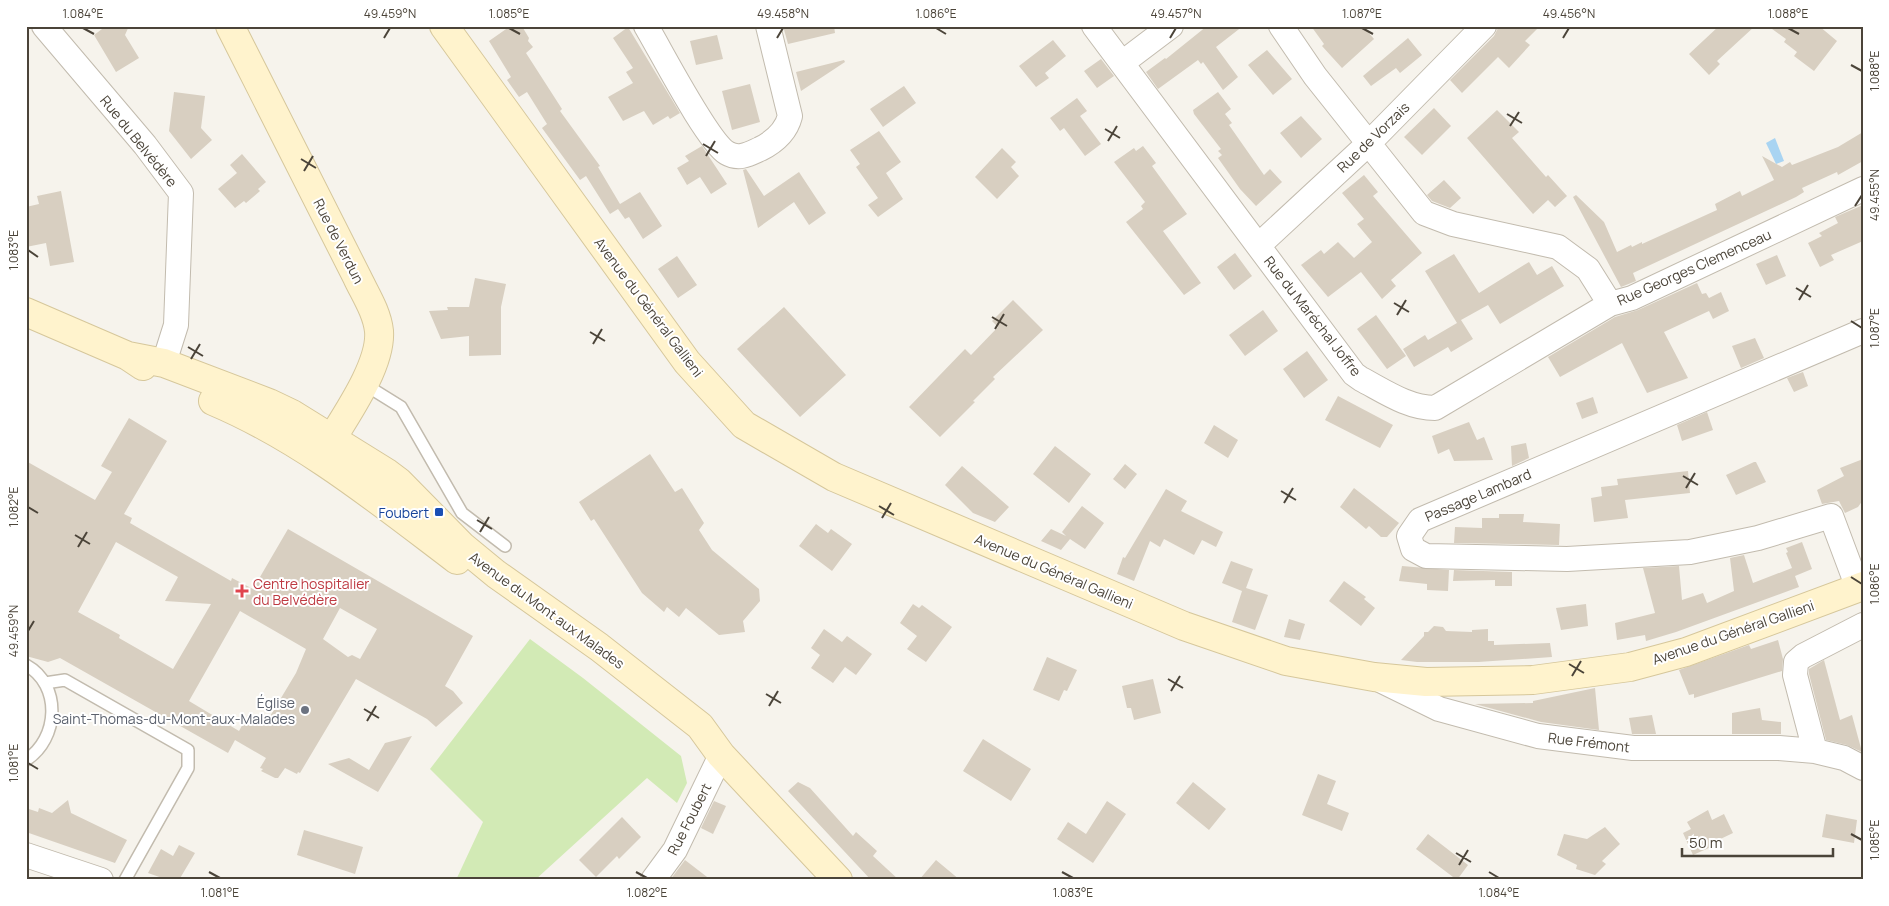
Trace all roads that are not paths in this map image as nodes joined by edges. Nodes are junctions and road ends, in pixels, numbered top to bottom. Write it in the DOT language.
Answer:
graph roads {
  1 [pos="44,26"];
  2 [pos="230,26"];
  3 [pos="646,26"];
  4 [pos="768,26"];
  5 [pos="1094,26"];
  6 [pos="1171,26"];
  7 [pos="1281,26"];
  8 [pos="1484,26"];
  9 [pos="447,28"];
  10 [pos="1122,63"];
  11 [pos="1368,144"];
  12 [pos="1863,189"];
  13 [pos="1259,245"];
  14 [pos="1610,304"];
  15 [pos="26,312"];
  16 [pos="1863,331"];
  17 [pos="128,356"];
  18 [pos="164,363"];
  19 [pos="363,384"];
  20 [pos="326,448"];
  21 [pos="505,546"];
  22 [pos="1860,587"];
  23 [pos="1863,625"];
  24 [pos="26,664"];
  25 [pos="1374,677"];
  26 [pos="44,683"];
  27 [pos="1815,751"];
  28 [pos="721,755"];
  29 [pos="26,760"];
  30 [pos="1863,768"];
  31 [pos="26,855"];
  32 [pos="101,880"];
  33 [pos="124,880"];
  34 [pos="653,880"];
  35 [pos="838,880"];
  1 -- 18 [label="street, Rue du Belvédère"];
  2 -- 19 [label="street, Rue de Verdun"];
  3 -- 4 [label="street"];
  5 -- 10 [label="street, Rue du Maréchal Joffre"];
  6 -- 10 [label="street"];
  7 -- 11 [label="street, Rue Georges Clemenceau"];
  8 -- 11 [label="street, Rue de Vorzais"];
  9 -- 25 [label="street, Avenue du Général Gallieni"];
  10 -- 13 [label="street, Rue du Maréchal Joffre"];
  11 -- 13 [label="street, Rue de Vorzais"];
  11 -- 14 [label="street, Rue Georges Clemenceau"];
  12 -- 14 [label="street, Rue Georges Clemenceau"];
  13 -- 14 [label="street, Rue du Maréchal Joffre"];
  15 -- 17 [label="street, Avenue du Mont aux Malades"];
  16 -- 22 [label="street, Passage Lambard"];
  17 -- 18 [label="street, Avenue du Mont aux Malades"];
  17 -- 20 [label="street, Avenue du Mont aux Malades"];
  18 -- 20 [label="street, Avenue du Mont aux Malades"];
  19 -- 20 [label="street, Rue de Verdun"];
  19 -- 21 [label="lane"];
  20 -- 28 [label="street, Avenue du Mont aux Malades"];
  20 -- 28 [label="street, Avenue du Mont aux Malades"];
  22 -- 25 [label="street, Avenue du Général Gallieni"];
  23 -- 27 [label="street"];
  24 -- 26 [label="lane"];
  25 -- 27 [label="street, Rue Frémont"];
  26 -- 29 [label="lane"];
  26 -- 33 [label="lane"];
  27 -- 30 [label="street, Rue Frémont"];
  28 -- 34 [label="street, Rue Foubert"];
  28 -- 35 [label="street, Avenue du Mont aux Malades"];
  31 -- 32 [label="street"];
}
